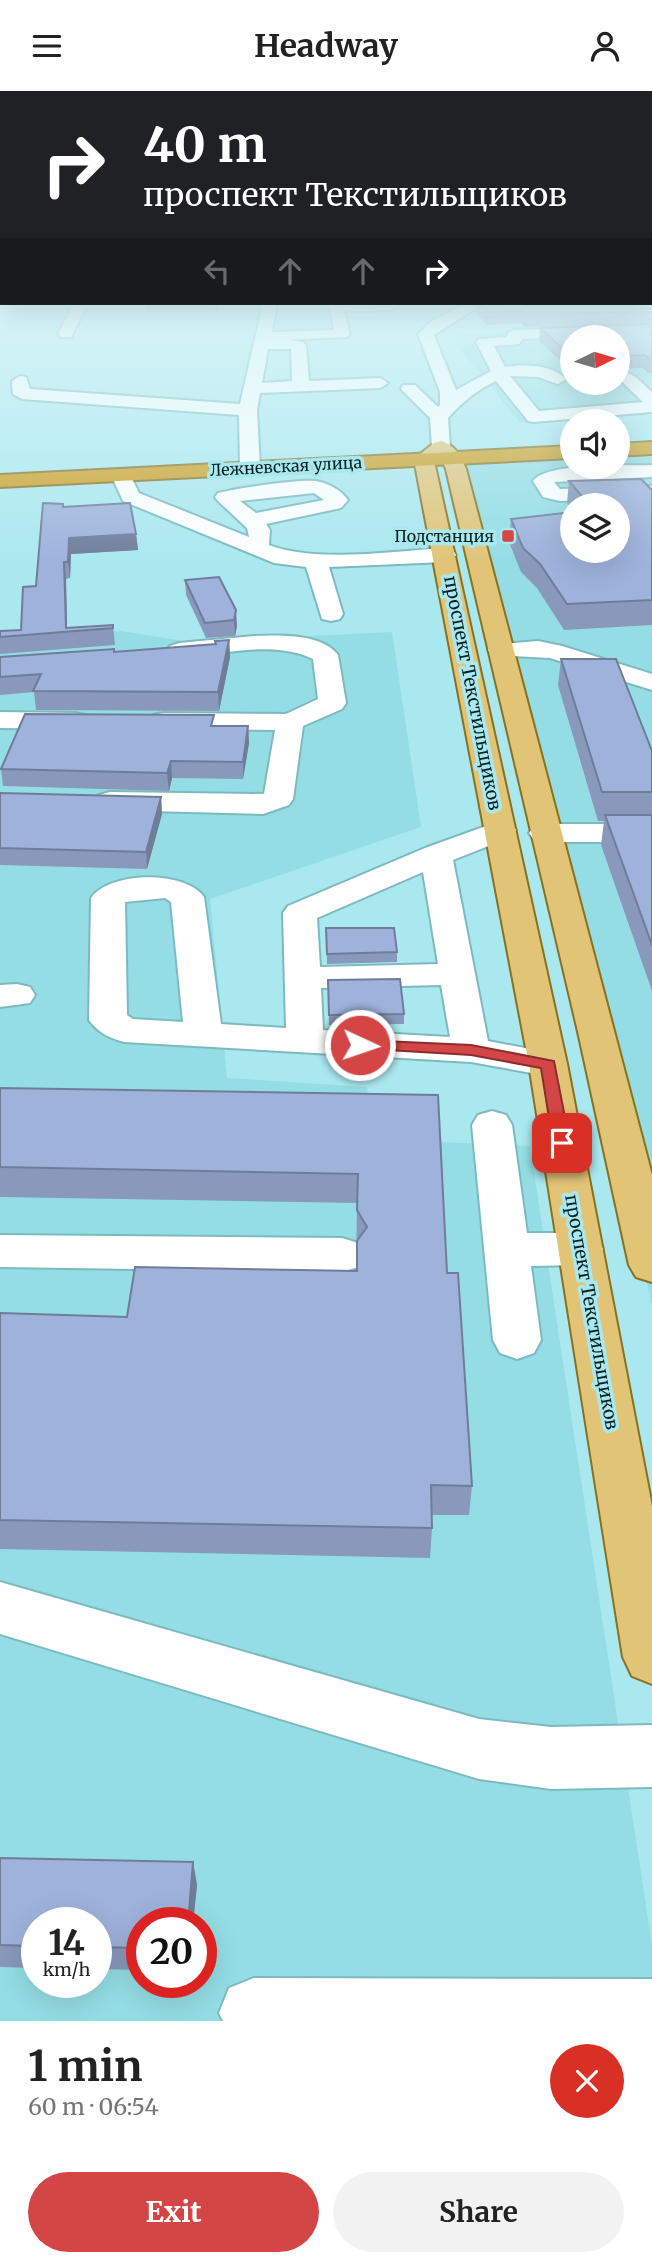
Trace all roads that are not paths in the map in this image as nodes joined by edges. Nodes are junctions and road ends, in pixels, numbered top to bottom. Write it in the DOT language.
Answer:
graph roads {
  1 [pos="20,384"];
  2 [pos="254,384"];
  3 [pos="355,384"];
  4 [pos="445,384"];
  5 [pos="482,384"];
  6 [pos="494,384"];
  7 [pos="507,384"];
  8 [pos="540,384"];
  9 [pos="310,386"];
  10 [pos="253,388"];
  11 [pos="410,389"];
  12 [pos="630,389"];
  13 [pos="584,395"];
  14 [pos="623,395"];
  15 [pos="652,401"];
  16 [pos="328,404"];
  17 [pos="652,407"];
  18 [pos="248,409"];
  19 [pos="562,409"];
  20 [pos="599,409"];
  21 [pos="628,409"];
  22 [pos="443,411"];
  23 [pos="560,415"];
  24 [pos="652,438"];
  25 [pos="630,439"];
  26 [pos="560,443"];
  27 [pos="652,448"];
  28 [pos="630,449"];
  29 [pos="560,452"];
  30 [pos="439,455"];
  31 [pos="249,463"];
  32 [pos="0,469"];
  33 [pos="643,471"];
  34 [pos="121,475"];
  35 [pos="0,481"];
  36 [pos="261,492"];
  37 [pos="652,492"];
  38 [pos="235,494"];
  39 [pos="292,512"];
  40 [pos="252,520"];
  41 [pos="258,547"];
  42 [pos="445,555"];
  43 [pos="316,561"];
  44 [pos="331,614"];
  45 [pos="501,650"];
  46 [pos="160,652"];
  47 [pos="652,682"];
  48 [pos="0,720"];
  49 [pos="97,721"];
  50 [pos="138,721"];
  51 [pos="290,722"];
  52 [pos="83,800"];
  53 [pos="500,830"];
  54 [pos="652,833"];
  55 [pos="545,834"];
  56 [pos="436,855"];
  57 [pos="457,974"];
  58 [pos="302,978"];
  59 [pos="203,1034"];
  60 [pos="304,1042"];
  61 [pos="471,1050"];
  62 [pos="548,1064"];
  63 [pos="492,1125"];
  64 [pos="581,1249"];
  65 [pos="507,1250"];
  66 [pos="0,1251"];
  67 [pos="342,1255"];
  68 [pos="652,1265"];
  69 [pos="517,1340"];
  70 [pos="0,1608"];
  71 [pos="652,1657"];
  72 [pos="652,1756"];
  73 [pos="254,2013"];
  74 [pos="652,2014"];
  1 -- 18 [label="street"];
  2 -- 10 [label="street"];
  3 -- 9 [label="street"];
  4 -- 22 [label="street"];
  5 -- 22 [label="street"];
  6 -- 22 [label="street"];
  7 -- 23 [label="street"];
  8 -- 19 [label="street"];
  9 -- 10 [label="street"];
  9 -- 16 [label="street"];
  10 -- 18 [label="street"];
  11 -- 22 [label="street"];
  12 -- 15 [label="street"];
  13 -- 20 [label="street"];
  14 -- 21 [label="street"];
  17 -- 21 [label="street"];
  18 -- 31 [label="street"];
  22 -- 30 [label="street"];
  24 -- 25 [label="highway"];
  26 -- 30 [label="highway, Лежневская улица"];
  27 -- 28 [label="highway"];
  29 -- 30 [label="highway, Лежневская улица"];
  30 -- 31 [label="highway, Лежневская улица"];
  30 -- 42 [label="main road, проспект Текстильщиков"];
  30 -- 45 [label="main road, проспект Текстильщиков"];
  31 -- 32 [label="highway, Лежневская улица"];
  31 -- 34 [label="highway, Лежневская улица"];
  33 -- 37 [label="street"];
  33 -- 37 [label="street"];
  34 -- 35 [label="highway, Лежневская улица"];
  34 -- 41 [label="street"];
  36 -- 38 [label="street"];
  36 -- 39 [label="street"];
  36 -- 39 [label="street"];
  38 -- 39 [label="street"];
  38 -- 40 [label="street"];
  39 -- 40 [label="street"];
  40 -- 41 [label="street"];
  41 -- 43 [label="street"];
  42 -- 43 [label="street"];
  42 -- 53 [label="main road, проспект Текстильщиков"];
  43 -- 44 [label="street"];
  45 -- 47 [label="street"];
  45 -- 55 [label="main road, проспект Текстильщиков"];
  46 -- 51 [label="street"];
  48 -- 49 [label="street"];
  50 -- 51 [label="street"];
  51 -- 52 [label="street"];
  53 -- 56 [label="street"];
  53 -- 62 [label="main road, проспект Текстильщиков"];
  54 -- 55 [label="street"];
  55 -- 68 [label="main road, проспект Текстильщиков"];
  56 -- 57 [label="street"];
  56 -- 58 [label="street"];
  57 -- 58 [label="street"];
  57 -- 61 [label="street"];
  58 -- 60 [label="street"];
  59 -- 60 [label="street"];
  60 -- 61 [label="street"];
  61 -- 62 [label="street"];
  62 -- 64 [label="main road, проспект Текстильщиков"];
  63 -- 65 [label="street"];
  64 -- 65 [label="street"];
  64 -- 71 [label="main road, проспект Текстильщиков"];
  65 -- 69 [label="street"];
  66 -- 67 [label="street"];
  70 -- 72 [label="street"];
  73 -- 74 [label="street"];
}
